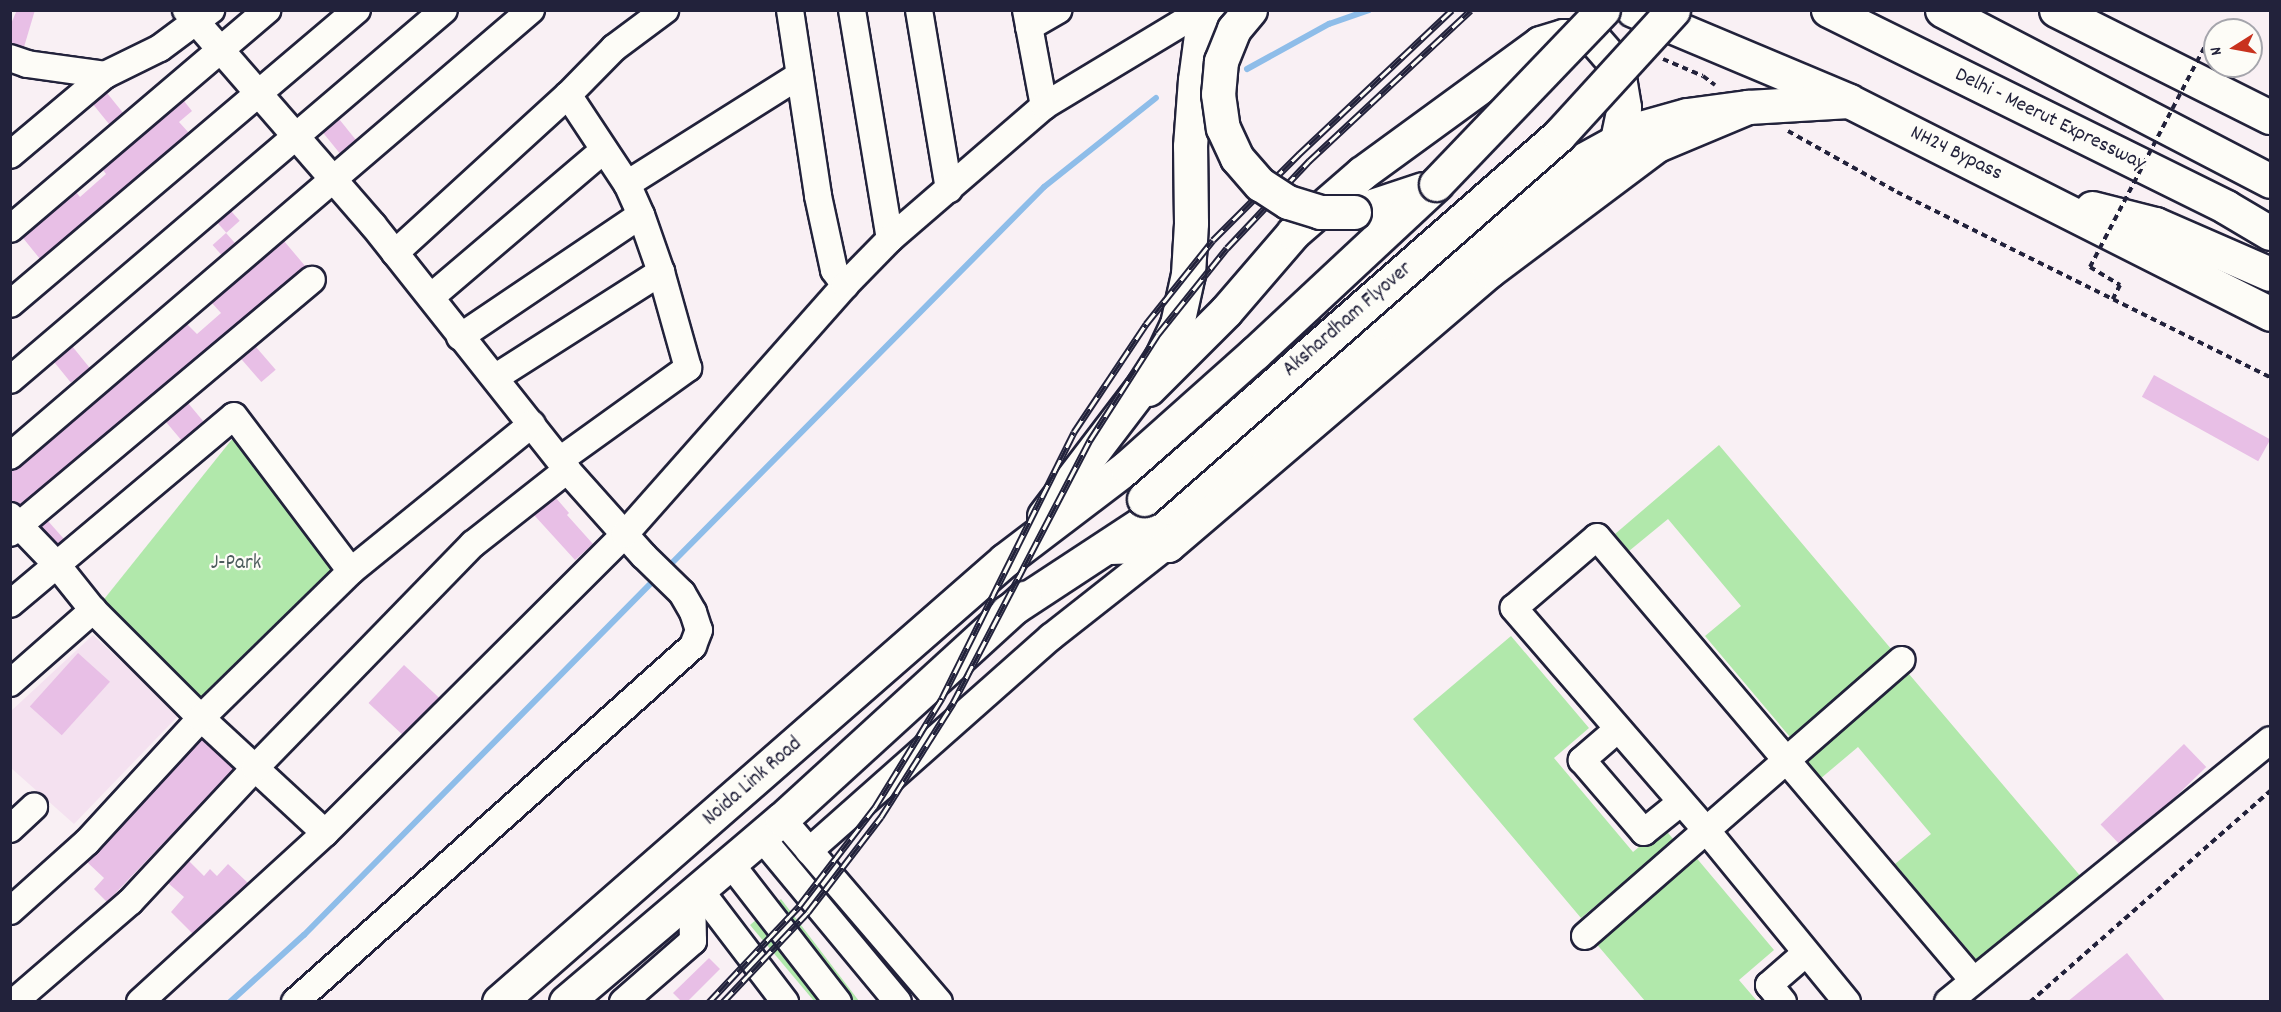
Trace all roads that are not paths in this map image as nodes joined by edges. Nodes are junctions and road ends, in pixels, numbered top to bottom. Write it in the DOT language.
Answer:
graph roads {
  1 [pos="267,10"];
  2 [pos="357,10"];
  3 [pos="444,10"];
  4 [pos="531,10"];
  5 [pos="665,10"];
  6 [pos="790,10"];
  7 [pos="852,10"];
  8 [pos="919,10"];
  9 [pos="1058,10"];
  10 [pos="1203,10"];
  11 [pos="1212,10"];
  12 [pos="1250,10"];
  13 [pos="1603,10"];
  14 [pos="1633,10"];
  15 [pos="1673,10"];
  16 [pos="1828,10"];
  17 [pos="1942,10"];
  18 [pos="2056,10"];
  19 [pos="197,15"];
  20 [pos="1028,19"];
  21 [pos="220,51"];
  22 [pos="16,67"];
  23 [pos="105,75"];
  24 [pos="800,75"];
  25 [pos="258,94"];
  26 [pos="568,95"];
  27 [pos="1849,101"];
  28 [pos="1044,106"];
  29 [pos="1748,107"];
  30 [pos="2271,117"];
  31 [pos="297,137"];
  32 [pos="1617,140"];
  33 [pos="604,150"];
  34 [pos="10,155"];
  35 [pos="334,180"];
  36 [pos="2271,181"];
  37 [pos="627,184"];
  38 [pos="1436,184"];
  39 [pos="949,190"];
  40 [pos="2035,193"];
  41 [pos="641,215"];
  42 [pos="10,230"];
  43 [pos="2271,233"];
  44 [pos="890,239"];
  45 [pos="395,253"];
  46 [pos="661,272"];
  47 [pos="2271,274"];
  48 [pos="312,280"];
  49 [pos="845,285"];
  50 [pos="431,297"];
  51 [pos="10,304"];
  52 [pos="2271,314"];
  53 [pos="460,337"];
  54 [pos="496,377"];
  55 [pos="10,380"];
  56 [pos="1115,422"];
  57 [pos="532,424"];
  58 [pos="10,456"];
  59 [pos="563,465"];
  60 [pos="13,525"];
  61 [pos="625,534"];
  62 [pos="1168,545"];
  63 [pos="1110,547"];
  64 [pos="1005,560"];
  65 [pos="57,565"];
  66 [pos="351,571"];
  67 [pos="10,604"];
  68 [pos="93,610"];
  69 [pos="1007,612"];
  70 [pos="1901,660"];
  71 [pos="10,682"];
  72 [pos="201,718"];
  73 [pos="1618,729"];
  74 [pos="2271,740"];
  75 [pos="1786,759"];
  76 [pos="255,768"];
  77 [pos="1680,803"];
  78 [pos="34,807"];
  79 [pos="771,828"];
  80 [pos="10,829"];
  81 [pos="1706,830"];
  82 [pos="325,833"];
  83 [pos="809,851"];
  84 [pos="730,863"];
  85 [pos="696,892"];
  86 [pos="10,910"];
  87 [pos="1585,936"];
  88 [pos="1806,953"];
  89 [pos="1974,980"];
  90 [pos="14,1002"];
  91 [pos="140,1002"];
  92 [pos="295,1002"];
  93 [pos="499,1002"];
  94 [pos="566,1002"];
  95 [pos="623,1002"];
  96 [pos="785,1002"];
  97 [pos="838,1002"];
  98 [pos="898,1002"];
  99 [pos="939,1002"];
  100 [pos="1783,1002"];
  101 [pos="1847,1002"];
  102 [pos="1948,1002"];
  1 -- 21 [label="street"];
  2 -- 25 [label="street"];
  3 -- 31 [label="street"];
  4 -- 35 [label="street"];
  5 -- 26 [label="street"];
  6 -- 24 [label="street"];
  7 -- 44 [label="street"];
  8 -- 39 [label="street"];
  9 -- 20 [label="street"];
  10 -- 28 [label="street"];
  11 -- 56 [label="main road"];
  12 -- 38 [label="main road, bridge"];
  13 -- 38 [label="main road, Akshardham Flyover, bridge"];
  14 -- 27 [label="main road, NH24 Bypass"];
  15 -- 69 [label="main road, Akshardham Flyover, bridge"];
  16 -- 43 [label="main road, Delhi - Meerut Expressway"];
  17 -- 36 [label="main road"];
  18 -- 30 [label="main road"];
  19 -- 21 [label="street"];
  19 -- 23 [label="street"];
  20 -- 28 [label="street"];
  21 -- 25 [label="street"];
  21 -- 42 [label="street"];
  22 -- 23 [label="street"];
  23 -- 34 [label="street"];
  24 -- 37 [label="street"];
  24 -- 49 [label="street"];
  25 -- 31 [label="street"];
  25 -- 51 [label="street"];
  26 -- 33 [label="street"];
  26 -- 45 [label="street"];
  27 -- 29 [label="main road"];
  27 -- 40 [label="main road, NH24 Bypass"];
  28 -- 39 [label="street"];
  29 -- 32 [label="main road"];
  29 -- 62 [label="main road"];
  31 -- 35 [label="street"];
  31 -- 55 [label="street"];
  32 -- 56 [label="main road"];
  32 -- 63 [label="main road"];
  33 -- 37 [label="street"];
  33 -- 50 [label="street"];
  35 -- 45 [label="street"];
  35 -- 58 [label="street"];
  37 -- 41 [label="street"];
  38 -- 64 [label="main road, Akshardham Flyover"];
  39 -- 44 [label="street"];
  40 -- 47 [label="main road"];
  40 -- 52 [label="main road, NH24 Bypass"];
  41 -- 46 [label="street"];
  41 -- 53 [label="street"];
  44 -- 49 [label="street"];
  45 -- 50 [label="street"];
  46 -- 54 [label="street"];
  46 -- 59 [label="street"];
  48 -- 60 [label="street"];
  49 -- 61 [label="street"];
  50 -- 53 [label="street"];
  53 -- 54 [label="street"];
  54 -- 57 [label="street"];
  56 -- 64 [label="main road"];
  57 -- 59 [label="street"];
  57 -- 66 [label="street"];
  59 -- 61 [label="street"];
  59 -- 76 [label="street"];
  60 -- 65 [label="street"];
  61 -- 82 [label="street"];
  61 -- 92 [label="street"];
  62 -- 63 [label="main road"];
  62 -- 83 [label="street"];
  63 -- 69 [label="main road"];
  64 -- 93 [label="main road, Noida Link Road"];
  65 -- 66 [label="street"];
  65 -- 67 [label="street"];
  65 -- 68 [label="street"];
  66 -- 72 [label="street"];
  68 -- 71 [label="street"];
  68 -- 72 [label="street"];
  69 -- 79 [label="main road"];
  70 -- 75 [label="street"];
  72 -- 76 [label="street"];
  72 -- 86 [label="street"];
  73 -- 75 [label="street"];
  73 -- 77 [label="street"];
  73 -- 77 [label="street"];
  74 -- 89 [label="street"];
  75 -- 81 [label="street"];
  75 -- 89 [label="street"];
  76 -- 82 [label="street"];
  76 -- 90 [label="street"];
  77 -- 81 [label="street"];
  78 -- 80 [label="street"];
  79 -- 83 [label="street"];
  79 -- 84 [label="main road"];
  79 -- 98 [label="street"];
  81 -- 87 [label="street"];
  81 -- 88 [label="street"];
  82 -- 91 [label="street"];
  83 -- 99 [label="street"];
  84 -- 85 [label="main road"];
  84 -- 97 [label="street"];
  85 -- 94 [label="main road"];
  85 -- 95 [label="street"];
  85 -- 96 [label="street"];
  88 -- 100 [label="street"];
  88 -- 101 [label="street"];
  89 -- 102 [label="street"];
}
